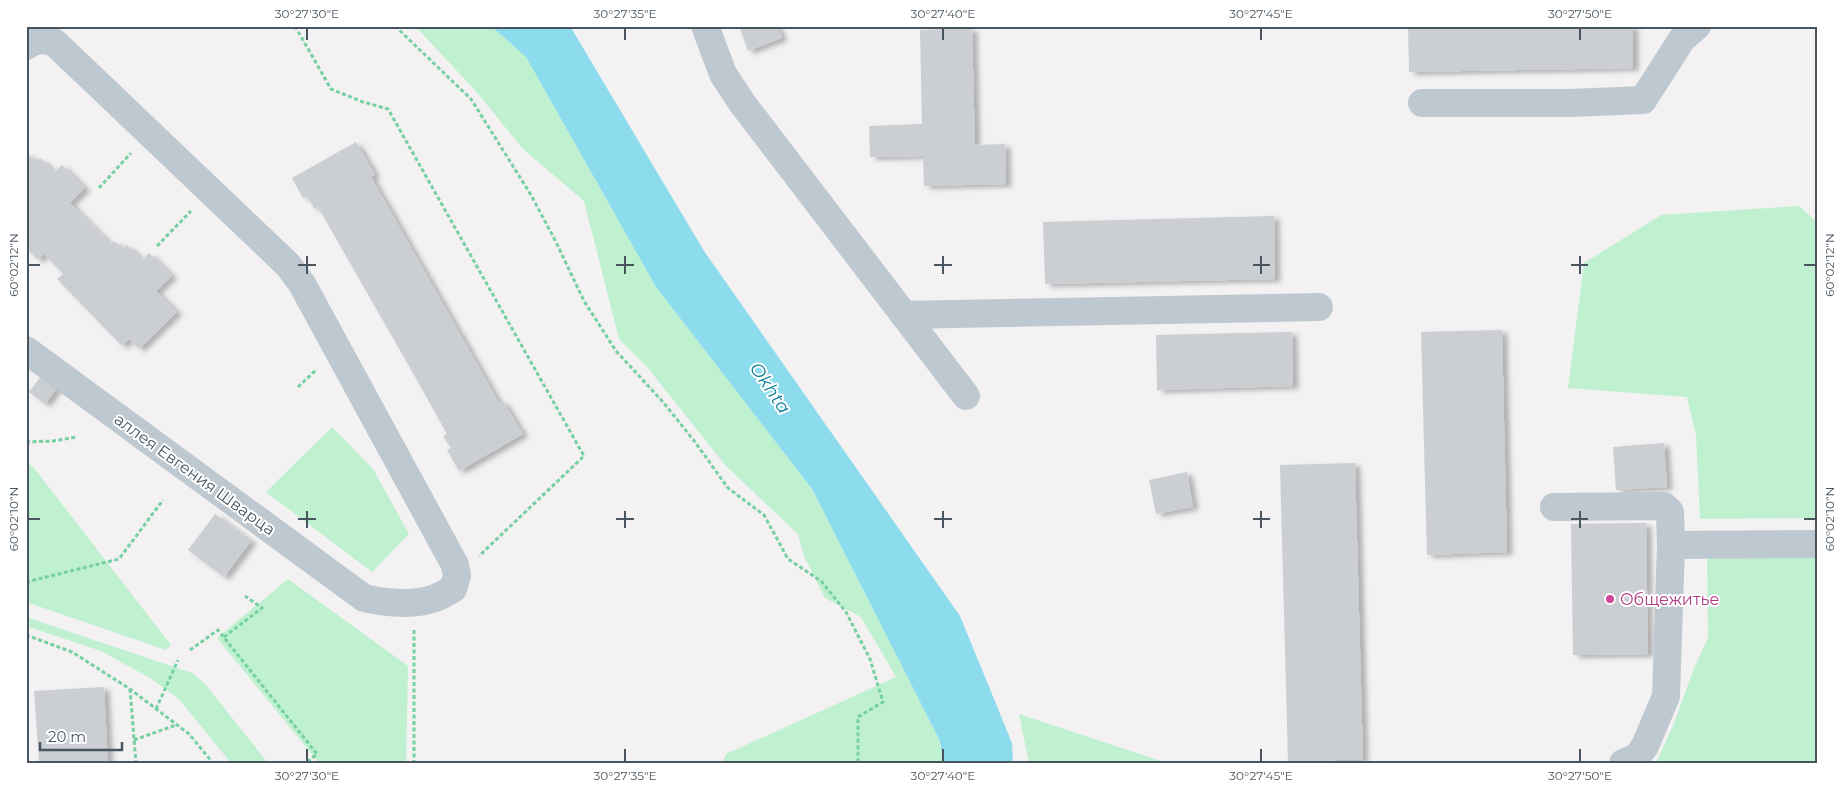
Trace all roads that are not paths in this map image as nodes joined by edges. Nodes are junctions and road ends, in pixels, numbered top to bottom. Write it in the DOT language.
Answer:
graph roads {
  1 [pos="705,26"];
  2 [pos="1698,26"];
  3 [pos="26,46"];
  4 [pos="1422,103"];
  5 [pos="1319,307"];
  6 [pos="904,315"];
  7 [pos="26,350"];
  8 [pos="966,396"];
  9 [pos="1554,507"];
  10 [pos="1818,544"];
  11 [pos="1671,545"];
  12 [pos="1623,763"];
  1 -- 6 [label="street"];
  2 -- 4 [label="street"];
  3 -- 7 [label="street, аллея Евгения Шварца"];
  5 -- 6 [label="street"];
  6 -- 8 [label="street"];
  9 -- 11 [label="street"];
  10 -- 11 [label="street"];
  11 -- 12 [label="street"];
}
